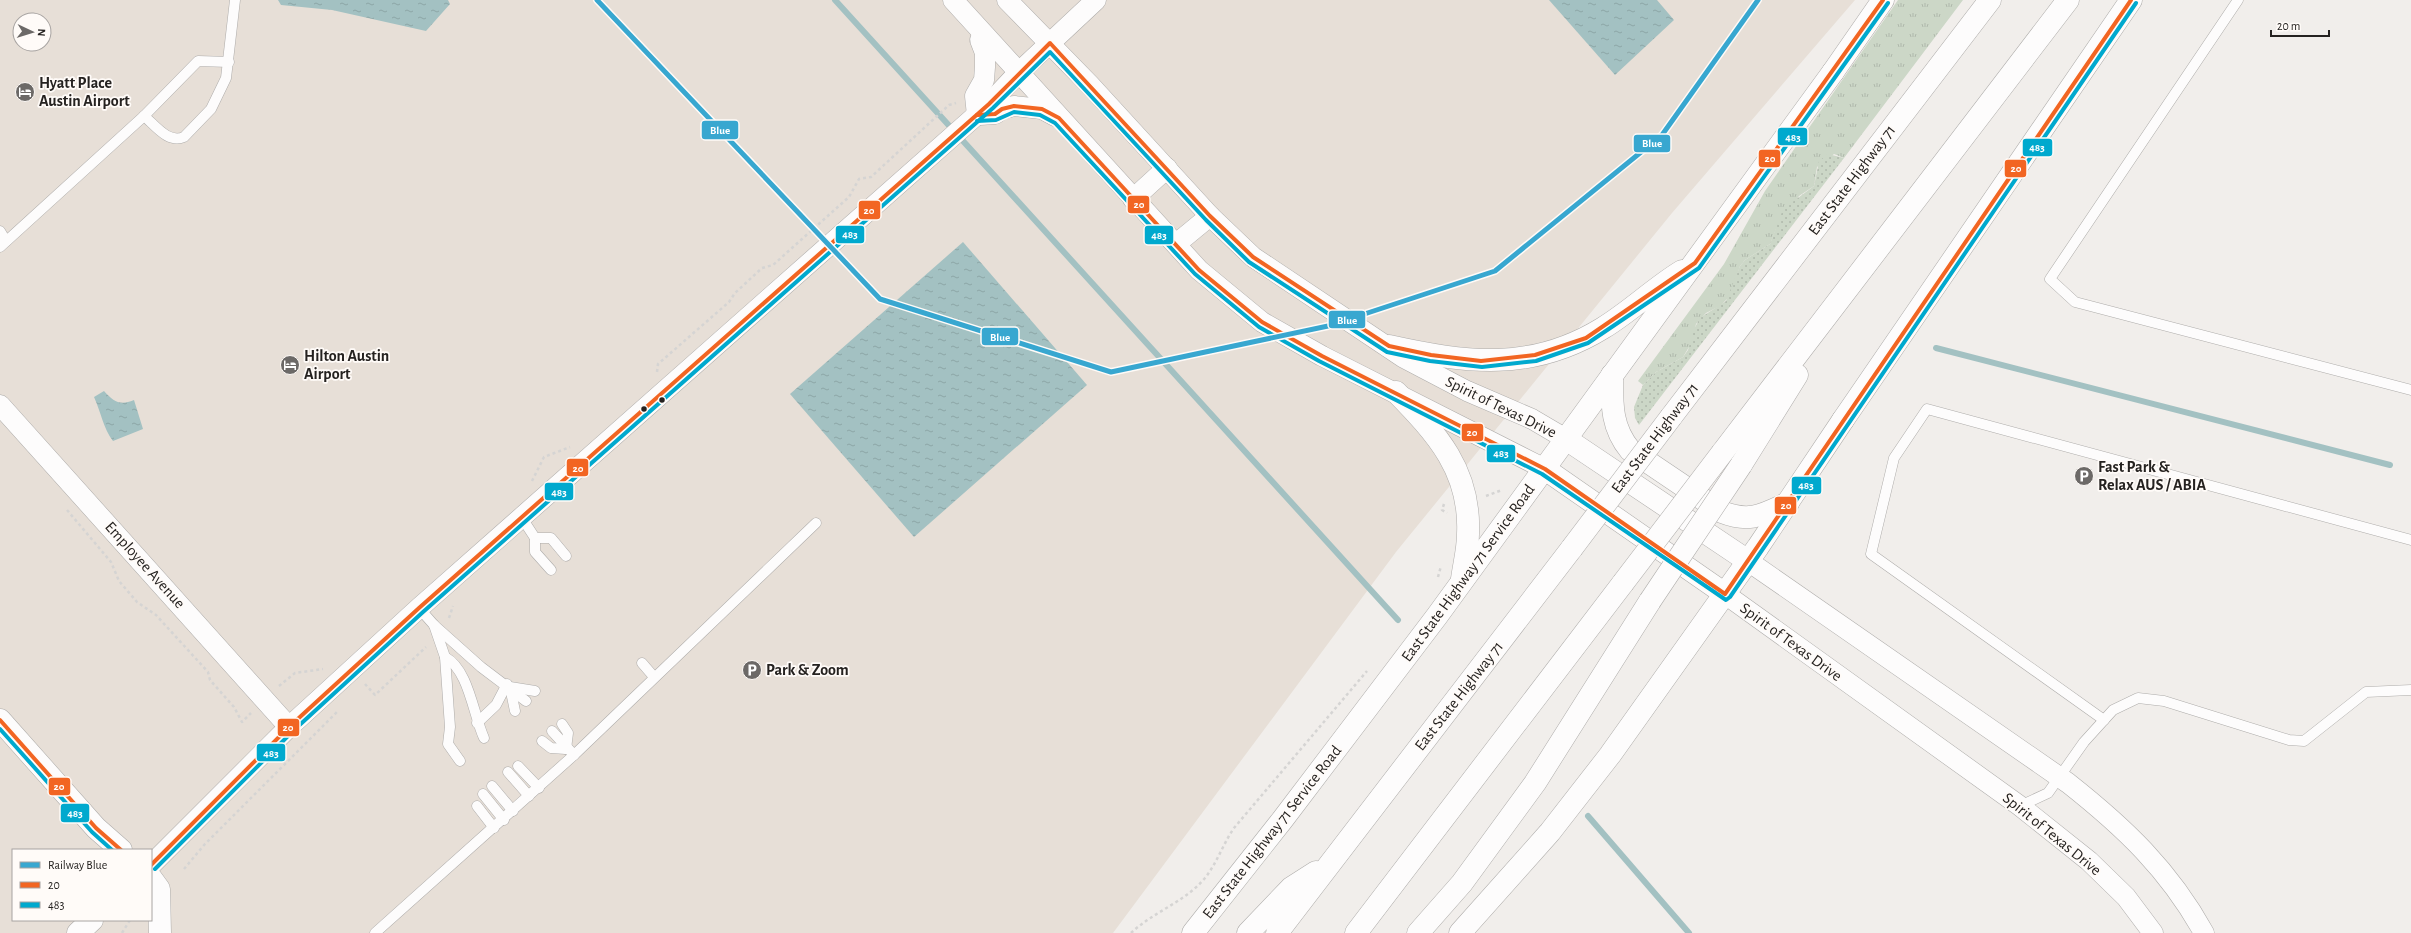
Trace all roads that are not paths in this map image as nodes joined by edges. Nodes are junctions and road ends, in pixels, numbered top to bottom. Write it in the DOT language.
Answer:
graph roads {
  1 [pos="235,0"];
  2 [pos="953,0"];
  3 [pos="1007,0"];
  4 [pos="1096,0"];
  5 [pos="1883,0"];
  6 [pos="1990,0"];
  7 [pos="2068,0"];
  8 [pos="2131,0"];
  9 [pos="2238,0"];
  10 [pos="983,34"];
  11 [pos="1050,43"];
  12 [pos="229,62"];
  13 [pos="1018,73"];
  14 [pos="144,116"];
  15 [pos="1059,118"];
  16 [pos="972,119"];
  17 [pos="1167,168"];
  18 [pos="1133,199"];
  19 [pos="1210,216"];
  20 [pos="0,231"];
  21 [pos="3,244"];
  22 [pos="1176,244"];
  23 [pos="1695,263"];
  24 [pos="1844,294"];
  25 [pos="1389,346"];
  26 [pos="1612,375"];
  27 [pos="2411,390"];
  28 [pos="1396,392"];
  29 [pos="0,405"];
  30 [pos="1566,440"];
  31 [pos="1545,469"];
  32 [pos="1788,503"];
  33 [pos="522,518"];
  34 [pos="816,523"];
  35 [pos="535,538"];
  36 [pos="2411,540"];
  37 [pos="566,556"];
  38 [pos="1748,561"];
  39 [pos="551,570"];
  40 [pos="1461,583"];
  41 [pos="1725,594"];
  42 [pos="419,608"];
  43 [pos="434,625"];
  44 [pos="445,657"];
  45 [pos="642,663"];
  46 [pos="654,678"];
  47 [pos="509,686"];
  48 [pos="2411,690"];
  49 [pos="535,691"];
  50 [pos="526,701"];
  51 [pos="515,711"];
  52 [pos="0,720"];
  53 [pos="2104,720"];
  54 [pos="477,723"];
  55 [pos="562,724"];
  56 [pos="289,727"];
  57 [pos="552,731"];
  58 [pos="484,738"];
  59 [pos="542,741"];
  60 [pos="570,752"];
  61 [pos="460,761"];
  62 [pos="518,766"];
  63 [pos="508,772"];
  64 [pos="2059,777"];
  65 [pos="492,786"];
  66 [pos="539,788"];
  67 [pos="483,794"];
  68 [pos="529,796"];
  69 [pos="477,806"];
  70 [pos="2020,806"];
  71 [pos="513,811"];
  72 [pos="504,820"];
  73 [pos="494,828"];
  74 [pos="120,849"];
  75 [pos="1331,861"];
  76 [pos="152,864"];
  77 [pos="152,879"];
  78 [pos="91,921"];
  79 [pos="78,933"];
  80 [pos="160,933"];
  81 [pos="375,933"];
  82 [pos="1193,933"];
  83 [pos="1248,933"];
  84 [pos="1276,933"];
  85 [pos="1356,933"];
  86 [pos="1418,933"];
  87 [pos="1460,933"];
  88 [pos="2154,933"];
  89 [pos="2204,933"];
  1 -- 12 [label="lane"];
  2 -- 10 [label="street, Spirit of Texas Drive"];
  3 -- 11 [label="street, Spirit of Texas Drive"];
  4 -- 11 [label="street"];
  5 -- 23 [label="main road, East State Highway 71 Service Road"];
  6 -- 75 [label="main road, East State Highway 71, bridge"];
  7 -- 24 [label="main road"];
  8 -- 32 [label="main road"];
  9 -- 27 [label="lane"];
  10 -- 13 [label="street, Spirit of Texas Drive"];
  10 -- 16 [label="street"];
  11 -- 13 [label="street"];
  11 -- 17 [label="street, Spirit of Texas Drive"];
  12 -- 14 [label="lane"];
  12 -- 14 [label="lane"];
  13 -- 15 [label="street, Spirit of Texas Drive"];
  13 -- 16 [label="street"];
  14 -- 21 [label="lane"];
  15 -- 16 [label="street"];
  15 -- 18 [label="street, Spirit of Texas Drive"];
  16 -- 33 [label="street"];
  17 -- 18 [label="street"];
  17 -- 19 [label="street, Spirit of Texas Drive"];
  18 -- 22 [label="street, Spirit of Texas Drive"];
  19 -- 22 [label="street"];
  19 -- 25 [label="street, Spirit of Texas Drive"];
  20 -- 21 [label="lane"];
  22 -- 28 [label="street, Spirit of Texas Drive"];
  23 -- 25 [label="main road"];
  23 -- 26 [label="main road, East State Highway 71 Service Road"];
  24 -- 85 [label="main road, bridge"];
  24 -- 86 [label="main road, bridge"];
  25 -- 30 [label="street, Spirit of Texas Drive"];
  26 -- 30 [label="main road, East State Highway 71 Service Road"];
  26 -- 32 [label="main road"];
  28 -- 31 [label="street, Spirit of Texas Drive"];
  28 -- 40 [label="main road"];
  29 -- 56 [label="street, Employee Avenue"];
  30 -- 31 [label="main road, East State Highway 71 Service Road"];
  30 -- 38 [label="main road, Spirit of Texas Drive"];
  31 -- 40 [label="main road, East State Highway 71 Service Road"];
  31 -- 41 [label="main road, Spirit of Texas Drive"];
  32 -- 38 [label="main road"];
  33 -- 35 [label="lane"];
  33 -- 42 [label="street"];
  34 -- 46 [label="lane"];
  35 -- 37 [label="lane"];
  35 -- 39 [label="lane"];
  36 -- 53 [label="lane"];
  38 -- 41 [label="main road"];
  38 -- 64 [label="street, Spirit of Texas Drive"];
  40 -- 82 [label="main road, East State Highway 71 Service Road"];
  41 -- 70 [label="street, Spirit of Texas Drive"];
  41 -- 87 [label="main road"];
  42 -- 43 [label="lane"];
  42 -- 56 [label="street"];
  43 -- 44 [label="lane"];
  43 -- 47 [label="lane"];
  44 -- 54 [label="lane"];
  44 -- 61 [label="lane"];
  45 -- 46 [label="lane"];
  46 -- 60 [label="lane"];
  47 -- 49 [label="lane"];
  47 -- 50 [label="lane"];
  47 -- 51 [label="lane"];
  47 -- 54 [label="lane"];
  48 -- 53 [label="lane"];
  52 -- 74 [label="main road"];
  53 -- 64 [label="lane"];
  54 -- 58 [label="lane"];
  55 -- 60 [label="lane"];
  56 -- 76 [label="street"];
  57 -- 60 [label="lane"];
  59 -- 60 [label="lane"];
  60 -- 66 [label="lane"];
  62 -- 66 [label="lane"];
  63 -- 68 [label="lane"];
  64 -- 70 [label="lane"];
  64 -- 89 [label="street, Spirit of Texas Drive"];
  65 -- 71 [label="lane"];
  66 -- 68 [label="lane"];
  67 -- 72 [label="lane"];
  68 -- 71 [label="lane"];
  69 -- 73 [label="lane"];
  70 -- 88 [label="street, Spirit of Texas Drive"];
  71 -- 72 [label="lane"];
  72 -- 73 [label="lane"];
  73 -- 81 [label="lane"];
  75 -- 83 [label="main road"];
  75 -- 84 [label="main road, East State Highway 71"];
  77 -- 80 [label="main road"];
  78 -- 79 [label="main road"];
}
